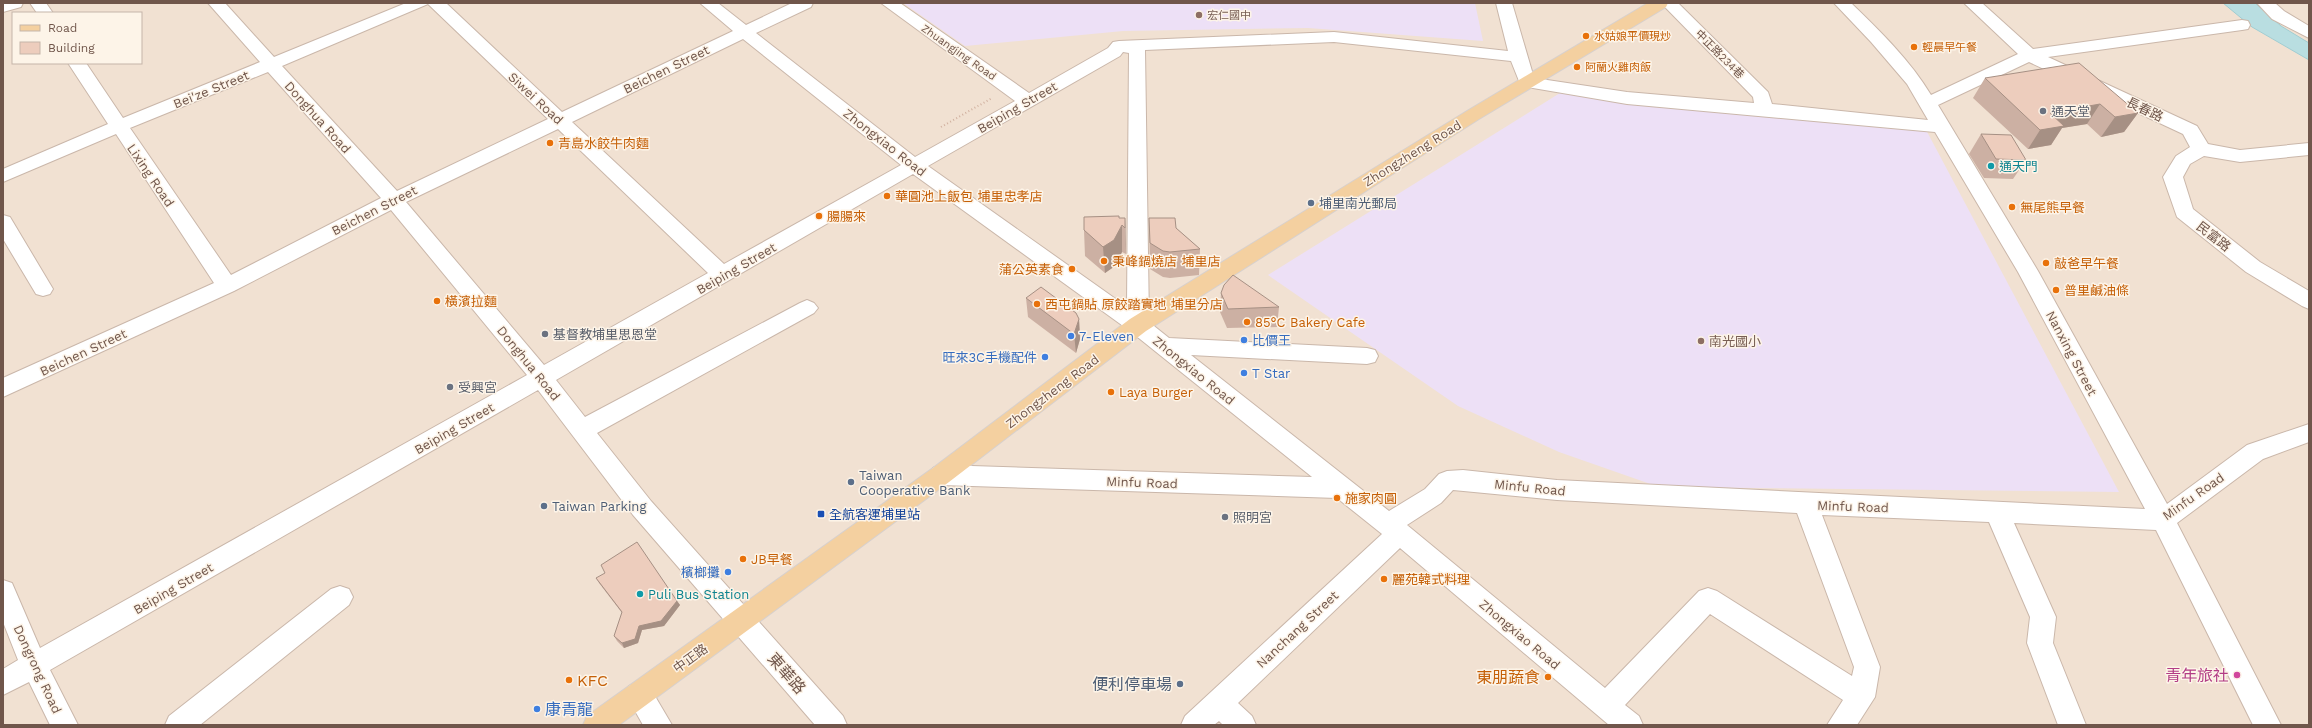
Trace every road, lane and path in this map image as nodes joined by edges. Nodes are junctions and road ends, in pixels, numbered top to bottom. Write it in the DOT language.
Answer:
graph roads {
  1 [pos="15,3"];
  2 [pos="38,3"];
  3 [pos="216,3"];
  4 [pos="420,3"];
  5 [pos="436,3"];
  6 [pos="708,3"];
  7 [pos="805,3"];
  8 [pos="889,3"];
  9 [pos="1504,3"];
  10 [pos="1660,3"];
  11 [pos="1669,3"];
  12 [pos="1842,3"];
  13 [pos="1972,3"];
  14 [pos="2265,3"];
  15 [pos="3,7"];
  16 [pos="44,12"];
  17 [pos="2242,25"];
  18 [pos="745,31"];
  19 [pos="2309,33"];
  20 [pos="1120,49"];
  21 [pos="2029,55"];
  22 [pos="1518,57"];
  23 [pos="78,64"];
  24 [pos="271,65"];
  25 [pos="1527,82"];
  26 [pos="1028,101"];
  27 [pos="1928,103"];
  28 [pos="1764,109"];
  29 [pos="560,120"];
  30 [pos="118,126"];
  31 [pos="1942,127"];
  32 [pos="2201,148"];
  33 [pos="2309,149"];
  34 [pos="913,165"];
  35 [pos="3,176"];
  36 [pos="394,200"];
  37 [pos="3,222"];
  38 [pos="724,275"];
  39 [pos="227,286"];
  40 [pos="43,289"];
  41 [pos="2309,301"];
  42 [pos="807,308"];
  43 [pos="1138,325"];
  44 [pos="1164,346"];
  45 [pos="1367,356"];
  46 [pos="542,378"];
  47 [pos="3,388"];
  48 [pos="582,430"];
  49 [pos="2309,433"];
  50 [pos="941,476"];
  51 [pos="1342,488"];
  52 [pos="1806,504"];
  53 [pos="1997,512"];
  54 [pos="2163,520"];
  55 [pos="1394,529"];
  56 [pos="3,590"];
  57 [pos="340,597"];
  58 [pos="742,620"];
  59 [pos="34,666"];
  60 [pos="3,683"];
  61 [pos="639,695"];
  62 [pos="1862,697"];
  63 [pos="1218,703"];
  64 [pos="1606,706"];
  65 [pos="64,725"];
  66 [pos="179,725"];
  67 [pos="597,725"];
  68 [pos="658,725"];
  69 [pos="833,725"];
  70 [pos="1195,725"];
  71 [pos="1242,725"];
  72 [pos="1629,725"];
  73 [pos="1841,725"];
  74 [pos="2072,725"];
  75 [pos="2267,725"];
  1 -- 15 [label="street"];
  2 -- 16 [label="street"];
  3 -- 24 [label="street, Donghua Road"];
  4 -- 24 [label="street, Bei'ze Street"];
  5 -- 29 [label="street, Siwei Road"];
  6 -- 18 [label="street, Zhongxiao Road"];
  7 -- 18 [label="street, Beichen Street"];
  8 -- 26 [label="street, Zhuangjing Road"];
  9 -- 22 [label="street"];
  10 -- 25 [label="main road, Zhongzheng Road"];
  11 -- 28 [label="street, 中正路234巷"];
  12 -- 27 [label="street, Nanxing Street"];
  13 -- 21 [label="street, 長春路"];
  14 -- 19 [label="street"];
  17 -- 21 [label="street"];
  18 -- 29 [label="street, Beichen Street"];
  18 -- 34 [label="street, Zhongxiao Road"];
  20 -- 22 [label="street"];
  20 -- 26 [label="street, Beiping Street"];
  20 -- 43 [label="street"];
  21 -- 27 [label="street"];
  21 -- 32 [label="street, 長春路"];
  22 -- 25 [label="street"];
  23 -- 30 [label="street, Lixing Road"];
  24 -- 30 [label="street, Bei'ze Street"];
  24 -- 36 [label="street, Donghua Road"];
  25 -- 28 [label="street"];
  25 -- 43 [label="main road, Zhongzheng Road"];
  26 -- 34 [label="street, Beiping Street"];
  27 -- 31 [label="street, Nanxing Street"];
  28 -- 31 [label="street"];
  29 -- 36 [label="street, Beichen Street"];
  29 -- 38 [label="street, Siwei Road"];
  30 -- 35 [label="street, Bei'ze Street"];
  30 -- 39 [label="street, Lixing Road"];
  31 -- 54 [label="street, Nanxing Street"];
  32 -- 33 [label="street"];
  32 -- 41 [label="street, 民富路"];
  34 -- 38 [label="street, Beiping Street"];
  34 -- 43 [label="street, Zhongxiao Road"];
  36 -- 39 [label="street, Beichen Street"];
  36 -- 46 [label="street, Donghua Road"];
  37 -- 40 [label="street"];
  38 -- 46 [label="street, Beiping Street"];
  39 -- 47 [label="street, Beichen Street"];
  42 -- 48 [label="street"];
  43 -- 44 [label="street, Zhongxiao Road"];
  43 -- 50 [label="main road, Zhongzheng Road"];
  44 -- 45 [label="street"];
  44 -- 51 [label="street, Zhongxiao Road"];
  46 -- 48 [label="street, Donghua Road"];
  46 -- 59 [label="street, Beiping Street"];
  48 -- 58 [label="street, Donghua Road"];
  49 -- 54 [label="street, Minfu Road"];
  50 -- 51 [label="street, Minfu Road"];
  50 -- 58 [label="main road, Zhongzheng Road"];
  51 -- 55 [label="street, Zhongxiao Road"];
  52 -- 53 [label="street, Minfu Road"];
  52 -- 55 [label="street, Minfu Road"];
  52 -- 62 [label="street"];
  53 -- 54 [label="street, Minfu Road"];
  53 -- 74 [label="street"];
  54 -- 75 [label="street, Nanxing Street"];
  55 -- 63 [label="street, Nanchang Street"];
  55 -- 64 [label="street, Zhongxiao Road"];
  56 -- 59 [label="street, Dongrong Road"];
  57 -- 66 [label="street"];
  58 -- 61 [label="main road, 中正路"];
  58 -- 69 [label="street, 東華路"];
  59 -- 60 [label="street, Beiping Street"];
  59 -- 65 [label="street, Dongrong Road"];
  61 -- 67 [label="main road"];
  61 -- 68 [label="street"];
  62 -- 64 [label="street"];
  62 -- 73 [label="street"];
  63 -- 70 [label="street, Nanchang Street"];
  63 -- 71 [label="street"];
  64 -- 72 [label="street, Zhongxiao Road"];
}
